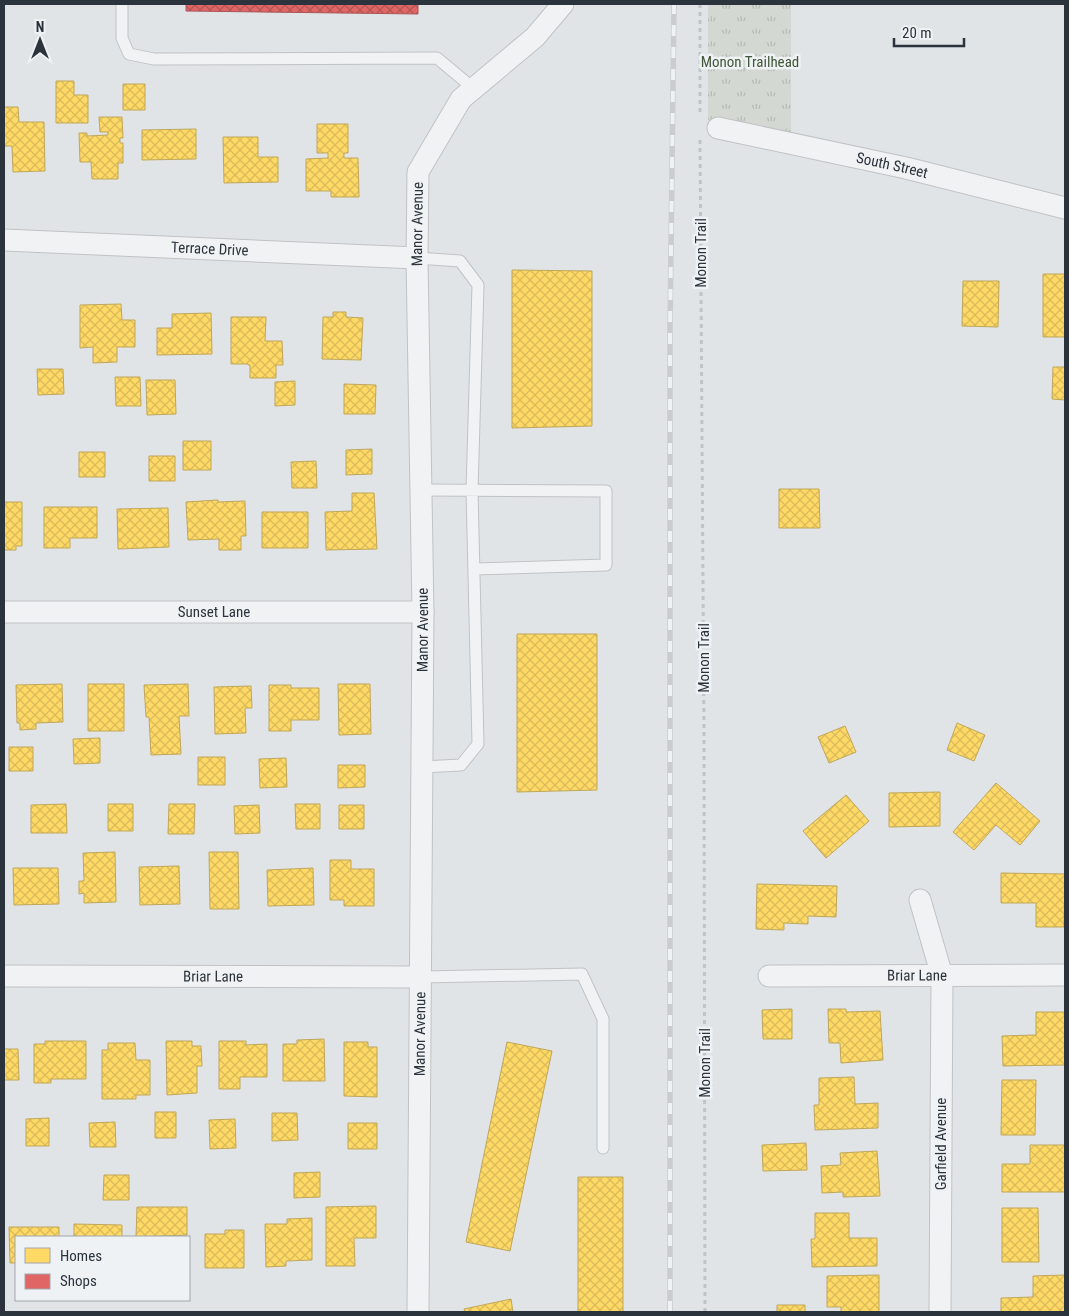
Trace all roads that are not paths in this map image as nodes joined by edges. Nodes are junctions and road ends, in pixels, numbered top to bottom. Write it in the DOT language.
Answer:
graph roads {
  1 [pos="122,4"];
  2 [pos="564,4"];
  3 [pos="473,88"];
  4 [pos="706,127"];
  5 [pos="1065,208"];
  6 [pos="4,240"];
  7 [pos="417,258"];
  8 [pos="421,490"];
  9 [pos="472,490"];
  10 [pos="474,568"];
  11 [pos="4,612"];
  12 [pos="423,612"];
  13 [pos="422,767"];
  14 [pos="920,900"];
  15 [pos="1065,975"];
  16 [pos="4,976"];
  17 [pos="769,976"];
  18 [pos="942,976"];
  19 [pos="420,977"];
  20 [pos="603,1148"];
  21 [pos="418,1312"];
  22 [pos="940,1312"];
  1 -- 3 [label="lane"];
  2 -- 3 [label="street, Manor Avenue"];
  3 -- 7 [label="street, Manor Avenue"];
  4 -- 5 [label="street, South Street"];
  6 -- 7 [label="street, Terrace Drive"];
  7 -- 8 [label="street, Manor Avenue"];
  7 -- 9 [label="lane"];
  8 -- 9 [label="lane"];
  8 -- 12 [label="street, Manor Avenue"];
  9 -- 10 [label="lane"];
  9 -- 10 [label="lane"];
  10 -- 13 [label="lane"];
  11 -- 12 [label="street, Sunset Lane"];
  12 -- 13 [label="street, Manor Avenue"];
  13 -- 19 [label="street, Manor Avenue"];
  14 -- 18 [label="street, Garfield Avenue"];
  15 -- 18 [label="street, Briar Lane"];
  16 -- 19 [label="street, Briar Lane"];
  17 -- 18 [label="street, Briar Lane"];
  18 -- 22 [label="street, Garfield Avenue"];
  19 -- 20 [label="lane"];
  19 -- 21 [label="street, Manor Avenue"];
}
